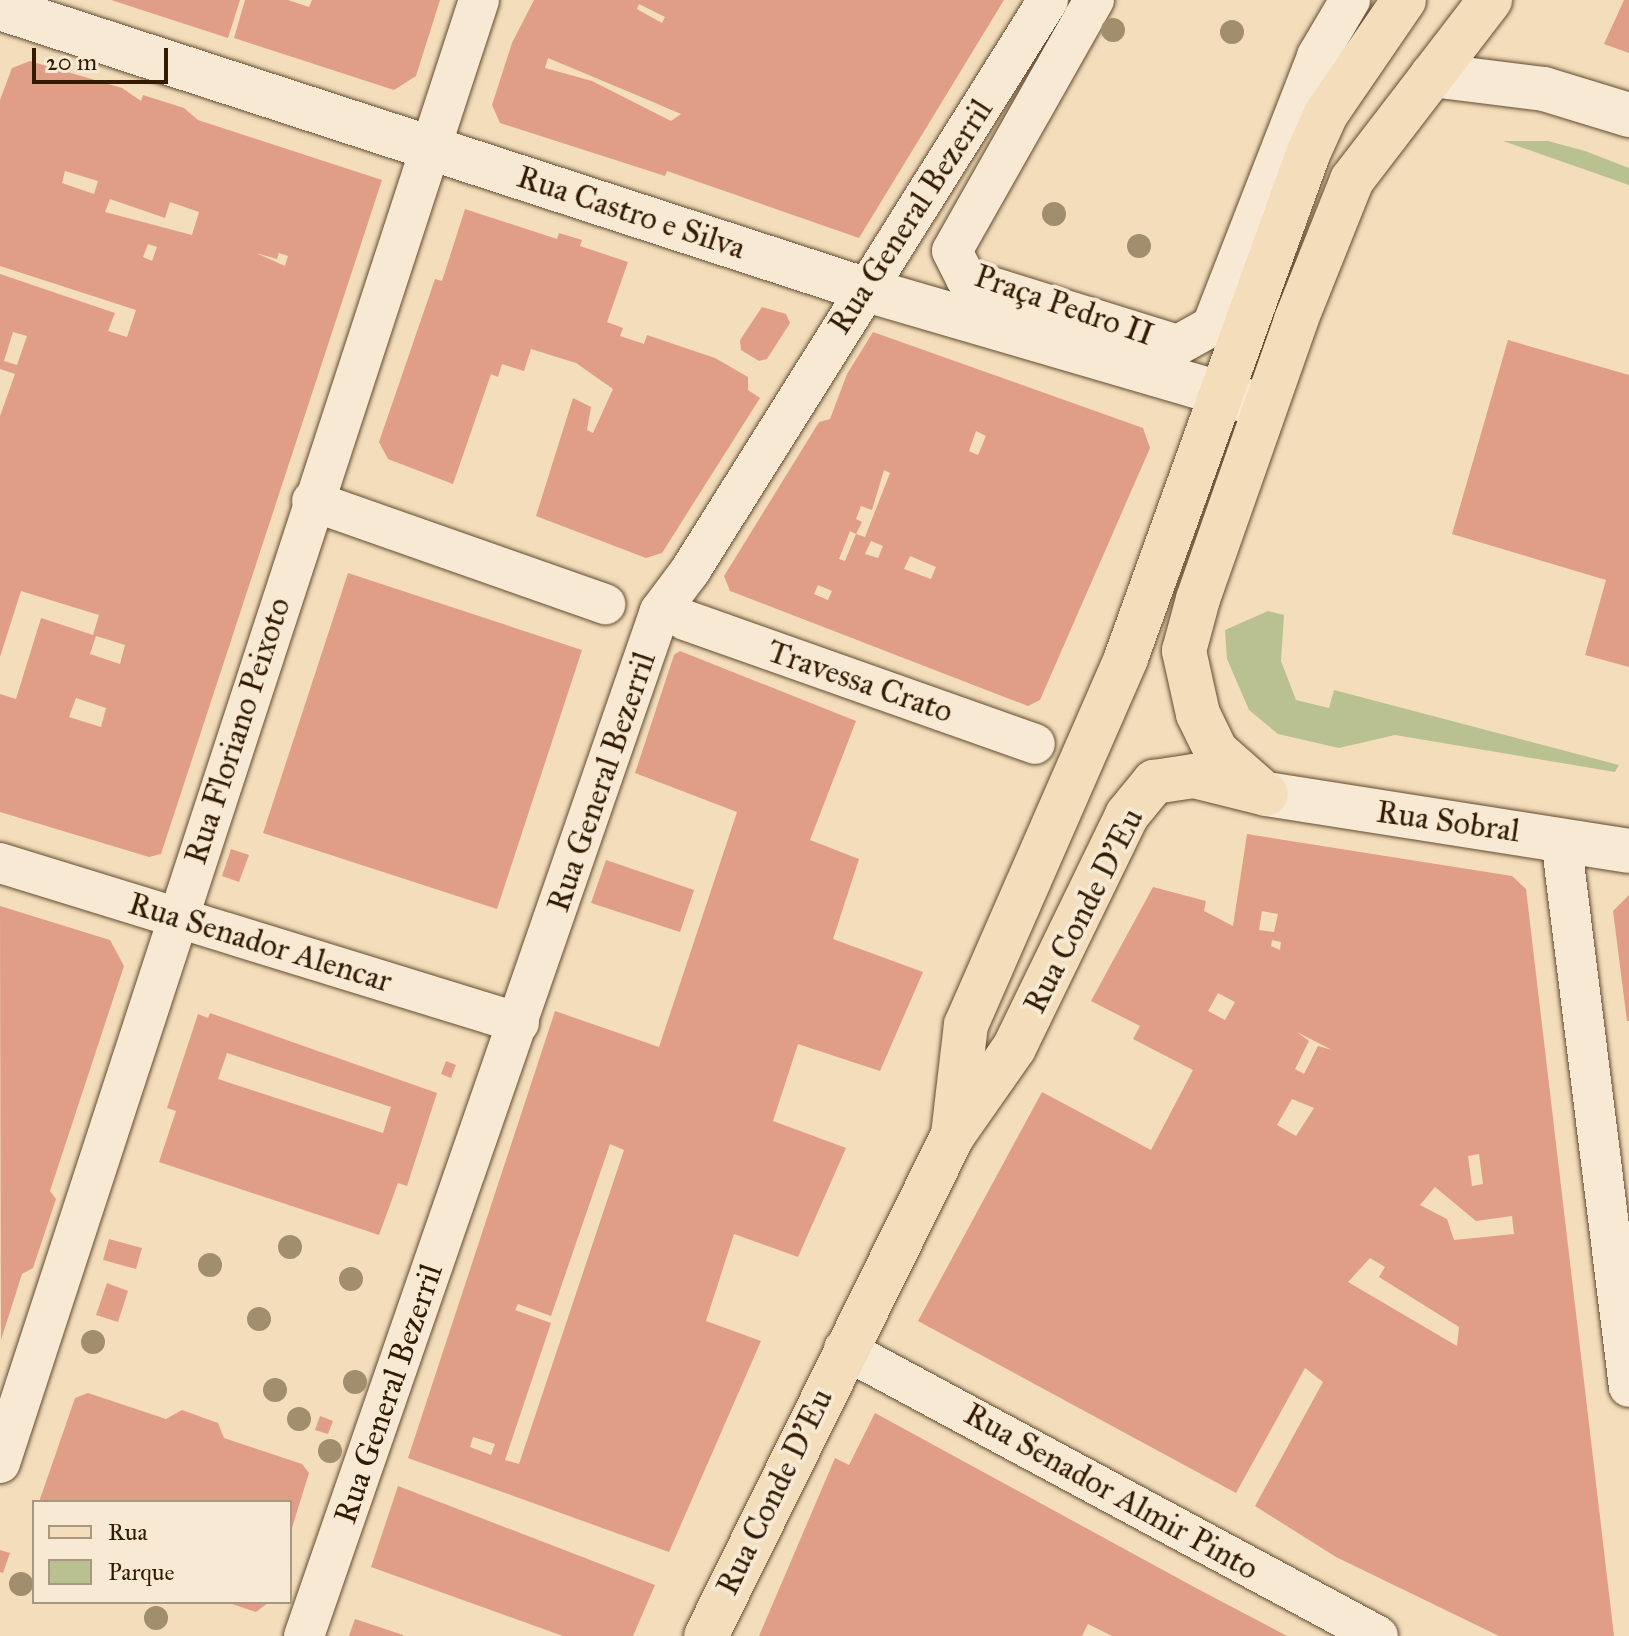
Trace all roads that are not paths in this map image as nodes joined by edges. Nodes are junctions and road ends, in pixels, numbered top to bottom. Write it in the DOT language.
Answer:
graph roads {
  1 [pos="479,0"];
  2 [pos="1048,0"];
  3 [pos="1094,0"];
  4 [pos="1350,0"];
  5 [pos="1404,0"];
  6 [pos="1490,0"];
  7 [pos="0,8"];
  8 [pos="1432,75"];
  9 [pos="1629,115"];
  10 [pos="431,147"];
  11 [pos="867,290"];
  12 [pos="1219,394"];
  13 [pos="1265,407"];
  14 [pos="312,501"];
  15 [pos="605,604"];
  16 [pos="685,620"];
  17 [pos="1035,744"];
  18 [pos="1266,794"];
  19 [pos="1561,839"];
  20 [pos="1629,851"];
  21 [pos="0,863"];
  22 [pos="179,917"];
  23 [pos="519,1023"];
  24 [pos="953,1135"];
  25 [pos="844,1349"];
  26 [pos="1629,1387"];
  27 [pos="0,1463"];
  28 [pos="304,1636"];
  29 [pos="706,1636"];
  30 [pos="1378,1636"];
  1 -- 10 [label="street, Rua Floriano Peixoto"];
  2 -- 11 [label="street, Rua General Bezerril"];
  3 -- 4 [label="street, Praça Pedro II"];
  5 -- 12 [label="main road, Rua Conde D'Eu"];
  6 -- 8 [label="main road"];
  7 -- 10 [label="street, Rua Castro e Silva"];
  8 -- 9 [label="street"];
  8 -- 13 [label="main road"];
  10 -- 11 [label="street, Rua Castro e Silva"];
  10 -- 14 [label="street, Rua Floriano Peixoto"];
  11 -- 12 [label="street, Rua Castro e Silva"];
  11 -- 23 [label="street, Rua General Bezerril"];
  12 -- 13 [label="street, Rua Castro e Silva"];
  12 -- 24 [label="main road, Rua Conde D'Eu"];
  13 -- 18 [label="main road"];
  14 -- 15 [label="street"];
  14 -- 22 [label="street, Rua Floriano Peixoto"];
  16 -- 17 [label="street, Travessa Crato"];
  18 -- 19 [label="street, Rua Sobral"];
  18 -- 24 [label="main road, Rua Conde D'Eu"];
  19 -- 20 [label="street, Rua Sobral"];
  19 -- 26 [label="street"];
  21 -- 22 [label="street, Rua Senador Alencar"];
  22 -- 23 [label="street, Rua Senador Alencar"];
  22 -- 27 [label="street, Rua Floriano Peixoto"];
  23 -- 28 [label="street, Rua General Bezerril"];
  24 -- 25 [label="main road, Rua Conde D'Eu"];
  25 -- 29 [label="main road, Rua Conde D'Eu"];
  25 -- 30 [label="street, Rua Senador Almir Pinto"];
}
